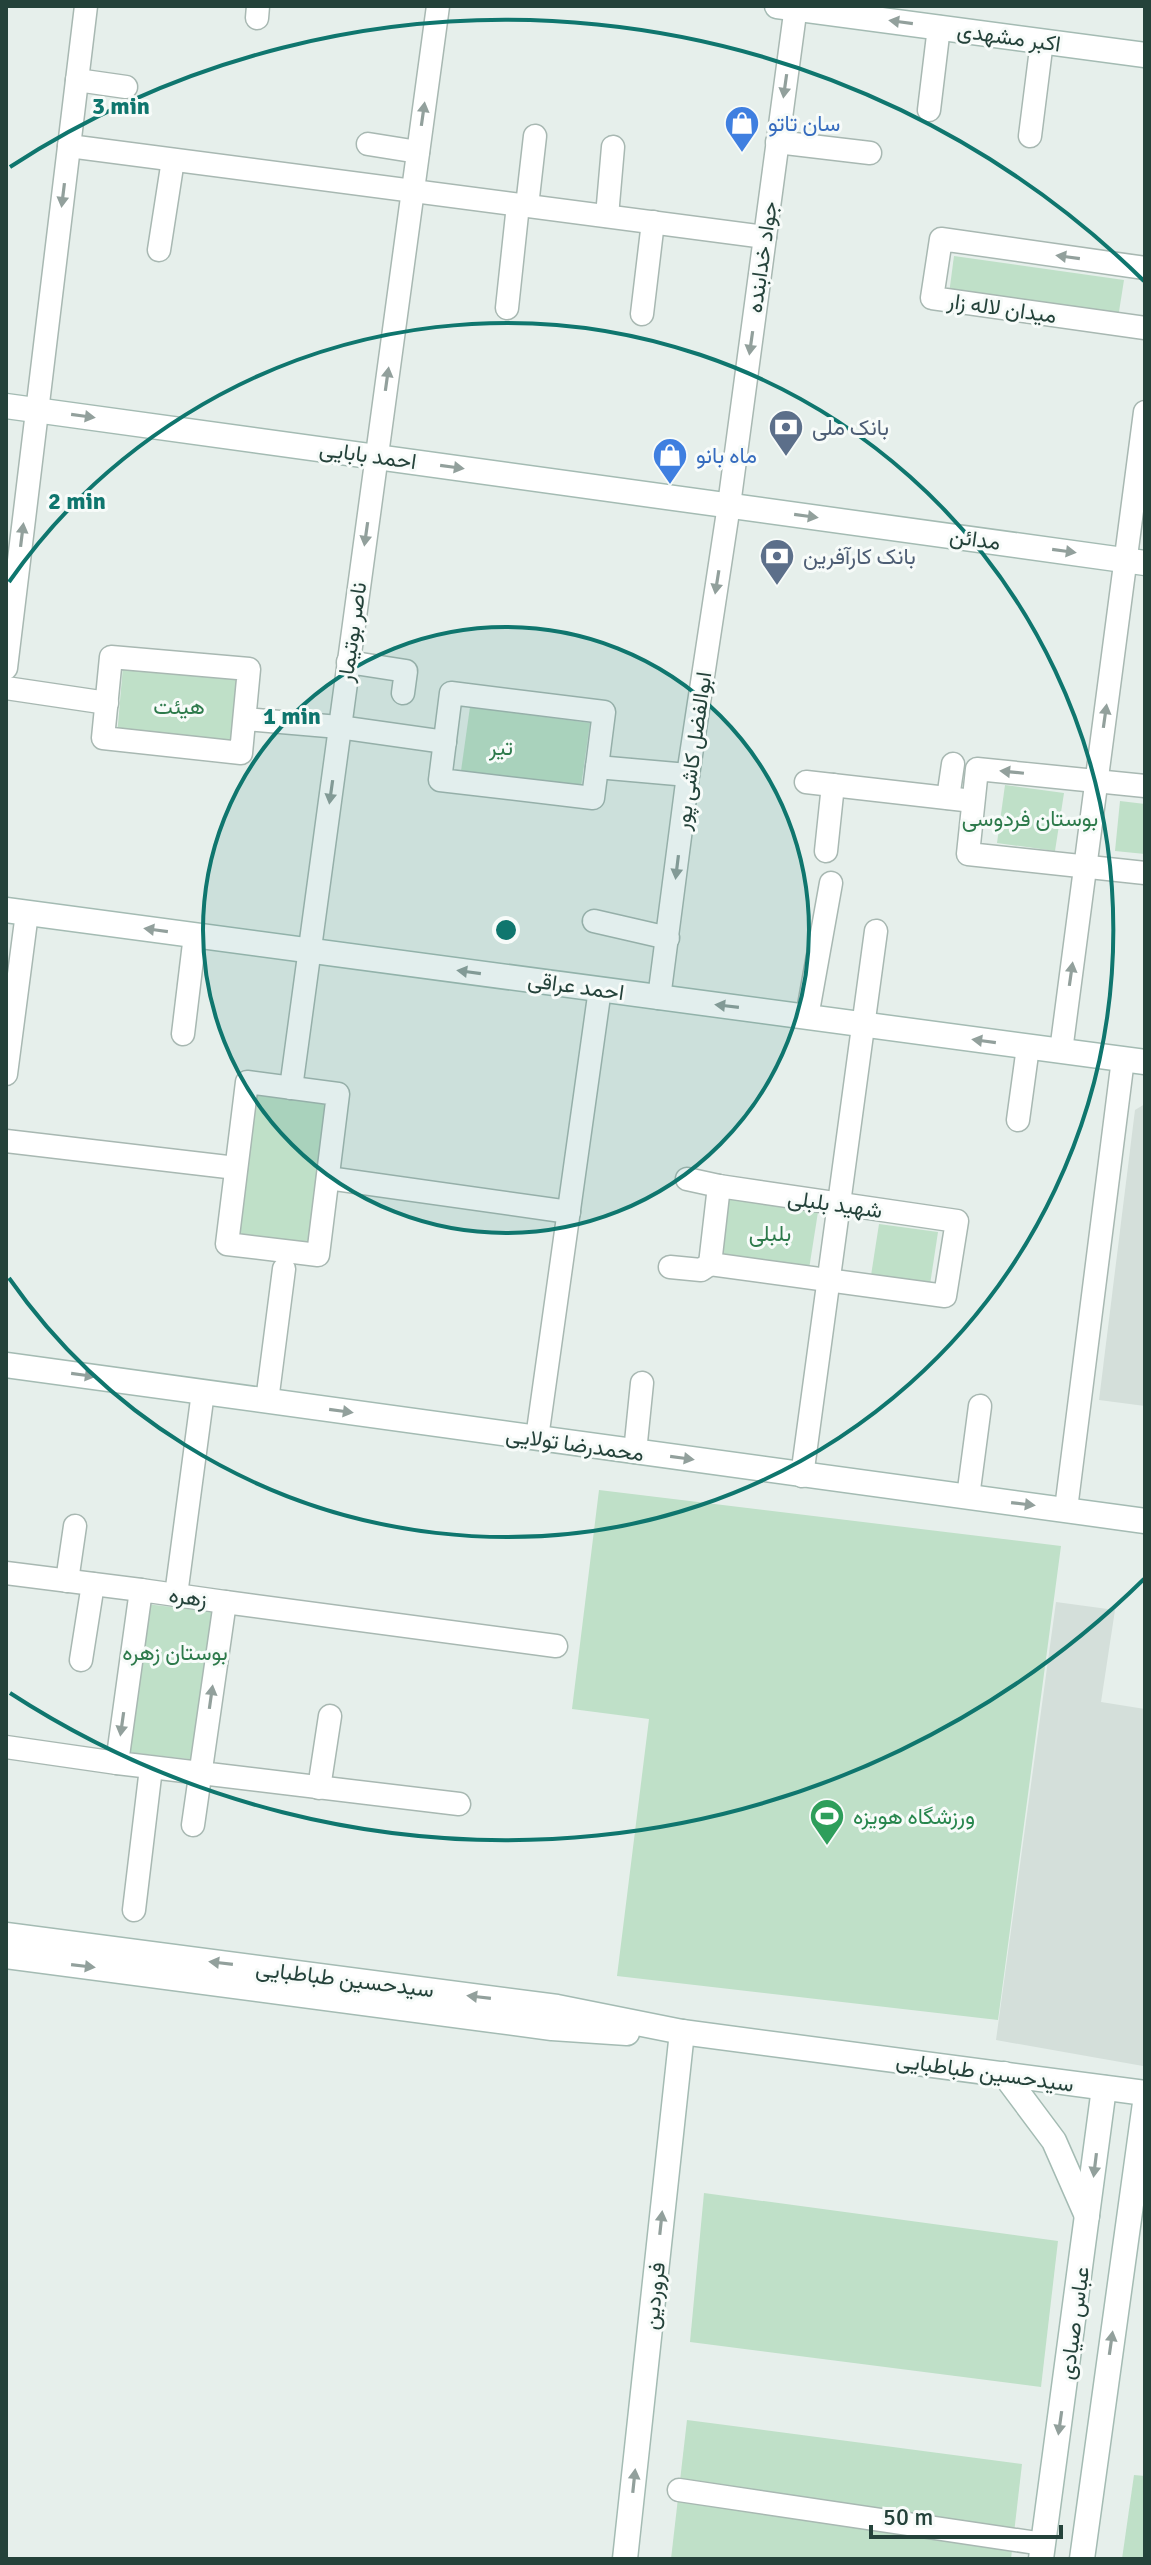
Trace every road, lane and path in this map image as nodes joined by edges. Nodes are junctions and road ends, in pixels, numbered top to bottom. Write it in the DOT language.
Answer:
graph roads {
  1 [pos="86,6"];
  2 [pos="438,6"];
  3 [pos="789,7"];
  4 [pos="869,12"];
  5 [pos="939,27"];
  6 [pos="1042,41"];
  7 [pos="1145,55"];
  8 [pos="77,80"];
  9 [pos="126,87"];
  10 [pos="929,110"];
  11 [pos="535,136"];
  12 [pos="1030,136"];
  13 [pos="777,142"];
  14 [pos="368,144"];
  15 [pos="69,146"];
  16 [pos="613,147"];
  17 [pos="418,152"];
  18 [pos="870,153"];
  19 [pos="173,160"];
  20 [pos="412,191"];
  21 [pos="522,205"];
  22 [pos="607,216"];
  23 [pos="653,222"];
  24 [pos="765,237"];
  25 [pos="159,250"];
  26 [pos="1145,268"];
  27 [pos="507,308"];
  28 [pos="642,314"];
  29 [pos="1145,328"];
  30 [pos="6,406"];
  31 [pos="37,410"];
  32 [pos="1145,412"];
  33 [pos="376,457"];
  34 [pos="729,505"];
  35 [pos="1135,561"];
  36 [pos="348,662"];
  37 [pos="6,668"];
  38 [pos="6,688"];
  39 [pos="403,693"];
  40 [pos="107,703"];
  41 [pos="245,719"];
  42 [pos="339,727"];
  43 [pos="445,742"];
  44 [pos="953,764"];
  45 [pos="597,767"];
  46 [pos="688,775"];
  47 [pos="1096,781"];
  48 [pos="806,782"];
  49 [pos="833,785"];
  50 [pos="1145,786"];
  51 [pos="948,798"];
  52 [pos="973,801"];
  53 [pos="826,851"];
  54 [pos="1085,867"];
  55 [pos="1145,873"];
  56 [pos="831,883"];
  57 [pos="16,911"];
  58 [pos="594,921"];
  59 [pos="876,931"];
  60 [pos="195,935"];
  61 [pos="668,938"];
  62 [pos="309,950"];
  63 [pos="600,989"];
  64 [pos="659,998"];
  65 [pos="807,1017"];
  66 [pos="863,1025"];
  67 [pos="183,1034"];
  68 [pos="1028,1047"];
  69 [pos="1061,1051"];
  70 [pos="1134,1061"];
  71 [pos="6,1074"];
  72 [pos="291,1088"];
  73 [pos="1018,1120"];
  74 [pos="6,1141"];
  75 [pos="236,1168"];
  76 [pos="328,1178"];
  77 [pos="687,1179"];
  78 [pos="719,1186"];
  79 [pos="839,1205"];
  80 [pos="569,1212"];
  81 [pos="710,1264"];
  82 [pos="670,1267"];
  83 [pos="284,1269"];
  84 [pos="828,1280"];
  85 [pos="6,1365"];
  86 [pos="642,1383"];
  87 [pos="203,1392"];
  88 [pos="267,1401"];
  89 [pos="980,1406"];
  90 [pos="537,1438"];
  91 [pos="635,1452"];
  92 [pos="802,1476"];
  93 [pos="968,1497"];
  94 [pos="1066,1509"];
  95 [pos="1145,1521"];
  96 [pos="75,1526"];
  97 [pos="6,1573"];
  98 [pos="67,1581"];
  99 [pos="93,1584"];
  100 [pos="141,1590"];
  101 [pos="176,1595"];
  102 [pos="225,1602"];
  103 [pos="556,1646"];
  104 [pos="81,1660"];
  105 [pos="330,1716"];
  106 [pos="6,1747"];
  107 [pos="117,1763"];
  108 [pos="151,1768"];
  109 [pos="201,1775"];
  110 [pos="319,1788"];
  111 [pos="459,1804"];
  112 [pos="193,1825"];
  113 [pos="134,1910"];
  114 [pos="6,1935"];
  115 [pos="6,1956"];
  116 [pos="554,2017"];
  117 [pos="682,2032"];
  118 [pos="1004,2074"];
  119 [pos="1104,2088"];
  120 [pos="1145,2093"];
  121 [pos="1145,2103"];
  122 [pos="1145,2198"];
  123 [pos="1088,2219"];
  124 [pos="1127,2223"];
  125 [pos="679,2490"];
  126 [pos="1042,2552"];
  127 [pos="625,2559"];
  128 [pos="1082,2559"];
  1 -- 8 [label="street"];
  17 -- 2 [label="street, ناصر بوتیمار, one-way"];
  3 -- 4 [label="street, اکبر مشهدی"];
  3 -- 13 [label="street, جواد خدابنده, one-way"];
  5 -- 4 [label="street, اکبر مشهدی, one-way"];
  5 -- 6 [label="street, اکبر مشهدی"];
  5 -- 10 [label="street"];
  6 -- 7 [label="street, اکبر مشهدی"];
  6 -- 12 [label="street"];
  8 -- 9 [label="street"];
  8 -- 15 [label="street"];
  11 -- 21 [label="street"];
  13 -- 18 [label="street"];
  13 -- 24 [label="street, جواد خدابنده"];
  14 -- 17 [label="street"];
  15 -- 19 [label="street"];
  15 -- 31 [label="street, one-way"];
  16 -- 22 [label="street"];
  17 -- 20 [label="street, ناصر بوتیمار"];
  19 -- 20 [label="street"];
  19 -- 25 [label="street"];
  20 -- 21 [label="street"];
  33 -- 20 [label="street, ناصر بوتیمار, one-way"];
  21 -- 22 [label="street"];
  21 -- 27 [label="street"];
  22 -- 23 [label="street"];
  23 -- 24 [label="street"];
  23 -- 28 [label="street"];
  24 -- 34 [label="street, جواد خدابنده, one-way"];
  26 -- 29 [label="street, میدان لاله زار, one-way"];
  30 -- 31 [label="street, احمد بابایی"];
  31 -- 33 [label="street, احمد بابایی, one-way"];
  37 -- 31 [label="street, one-way"];
  32 -- 35 [label="street"];
  33 -- 34 [label="street, احمد بابایی, one-way"];
  33 -- 36 [label="street, ناصر بوتیمار, one-way"];
  34 -- 35 [label="street, مدائن, one-way"];
  34 -- 46 [label="street, ابوالفضل کاشی پور, one-way"];
  47 -- 35 [label="street, one-way"];
  36 -- 39 [label="street"];
  36 -- 42 [label="street, ناصر بوتیمار"];
  38 -- 40 [label="street"];
  40 -- 41 [label="street"];
  40 -- 41 [label="street"];
  41 -- 42 [label="street"];
  42 -- 43 [label="street"];
  42 -- 62 [label="street, ناصر بوتیمار, one-way"];
  43 -- 45 [label="street"];
  43 -- 45 [label="street"];
  44 -- 51 [label="street"];
  45 -- 46 [label="street"];
  46 -- 61 [label="street, ابوالفضل کاشی پور, one-way"];
  47 -- 50 [label="street"];
  47 -- 52 [label="street, one-way"];
  47 -- 54 [label="street"];
  48 -- 49 [label="street"];
  49 -- 51 [label="street"];
  49 -- 53 [label="street"];
  51 -- 52 [label="street"];
  52 -- 54 [label="street"];
  54 -- 55 [label="street"];
  69 -- 54 [label="street, one-way"];
  56 -- 65 [label="street"];
  60 -- 57 [label="street, احمد عراقی, one-way"];
  57 -- 71 [label="street"];
  58 -- 61 [label="street"];
  59 -- 66 [label="street"];
  60 -- 62 [label="street, احمد عراقی"];
  60 -- 67 [label="street"];
  61 -- 64 [label="street, ابوالفضل کاشی پور"];
  63 -- 62 [label="street, احمد عراقی, one-way"];
  62 -- 72 [label="street, ناصر بوتیمار"];
  63 -- 64 [label="street, احمد عراقی"];
  63 -- 80 [label="street"];
  65 -- 64 [label="street, احمد عراقی, one-way"];
  65 -- 66 [label="street, احمد عراقی"];
  68 -- 66 [label="street, احمد عراقی, one-way"];
  66 -- 79 [label="street"];
  68 -- 69 [label="street, احمد عراقی"];
  68 -- 73 [label="street"];
  69 -- 70 [label="street, احمد عراقی"];
  70 -- 94 [label="street"];
  72 -- 75 [label="street"];
  72 -- 76 [label="street"];
  74 -- 75 [label="street"];
  75 -- 76 [label="street"];
  76 -- 80 [label="street"];
  77 -- 78 [label="street, شهید بلبلی"];
  78 -- 79 [label="street, شهید بلبلی"];
  78 -- 81 [label="street"];
  79 -- 84 [label="street"];
  79 -- 84 [label="street, شهید بلبلی"];
  80 -- 90 [label="street"];
  81 -- 82 [label="street, شهید بلبلی"];
  81 -- 84 [label="street, شهید بلبلی"];
  83 -- 88 [label="street"];
  84 -- 92 [label="street"];
  85 -- 87 [label="street, محمدرضا تولایی, one-way"];
  86 -- 91 [label="street"];
  87 -- 88 [label="street, محمدرضا تولایی"];
  87 -- 101 [label="street"];
  88 -- 90 [label="street, محمدرضا تولایی, one-way"];
  89 -- 93 [label="street"];
  90 -- 91 [label="street, محمدرضا تولایی"];
  91 -- 92 [label="street, محمدرضا تولایی, one-way"];
  92 -- 93 [label="street, محمدرضا تولایی"];
  93 -- 94 [label="street, محمدرضا تولایی, one-way"];
  94 -- 95 [label="street, محمدرضا تولایی"];
  96 -- 98 [label="street"];
  97 -- 98 [label="street"];
  98 -- 99 [label="street"];
  99 -- 100 [label="street"];
  99 -- 104 [label="street"];
  100 -- 101 [label="street, زهره"];
  100 -- 107 [label="street, زهره, one-way"];
  101 -- 102 [label="street, زهره"];
  102 -- 103 [label="street"];
  109 -- 102 [label="street, زهره, one-way"];
  105 -- 110 [label="street"];
  106 -- 107 [label="street"];
  107 -- 108 [label="street"];
  108 -- 109 [label="street"];
  108 -- 113 [label="street"];
  109 -- 110 [label="street"];
  109 -- 112 [label="street, زهره"];
  110 -- 111 [label="street"];
  116 -- 114 [label="street, سیدحسین طباطبایی, one-way"];
  115 -- 116 [label="street, سیدحسین طباطبایی, one-way"];
  116 -- 117 [label="street, سیدحسین طباطبایی"];
  117 -- 118 [label="street, سیدحسین طباطبایی"];
  127 -- 117 [label="street, فروردین, one-way"];
  118 -- 119 [label="street, سیدحسین طباطبایی"];
  118 -- 123 [label="street"];
  119 -- 120 [label="street, سیدحسین طباطبایی"];
  119 -- 123 [label="street, عباس صیادی, one-way"];
  121 -- 124 [label="street, عباس صیادی"];
  122 -- 124 [label="street"];
  123 -- 126 [label="street, عباس صیادی, one-way"];
  128 -- 124 [label="street, عباس صیادی, one-way"];
  125 -- 126 [label="street"];
}
